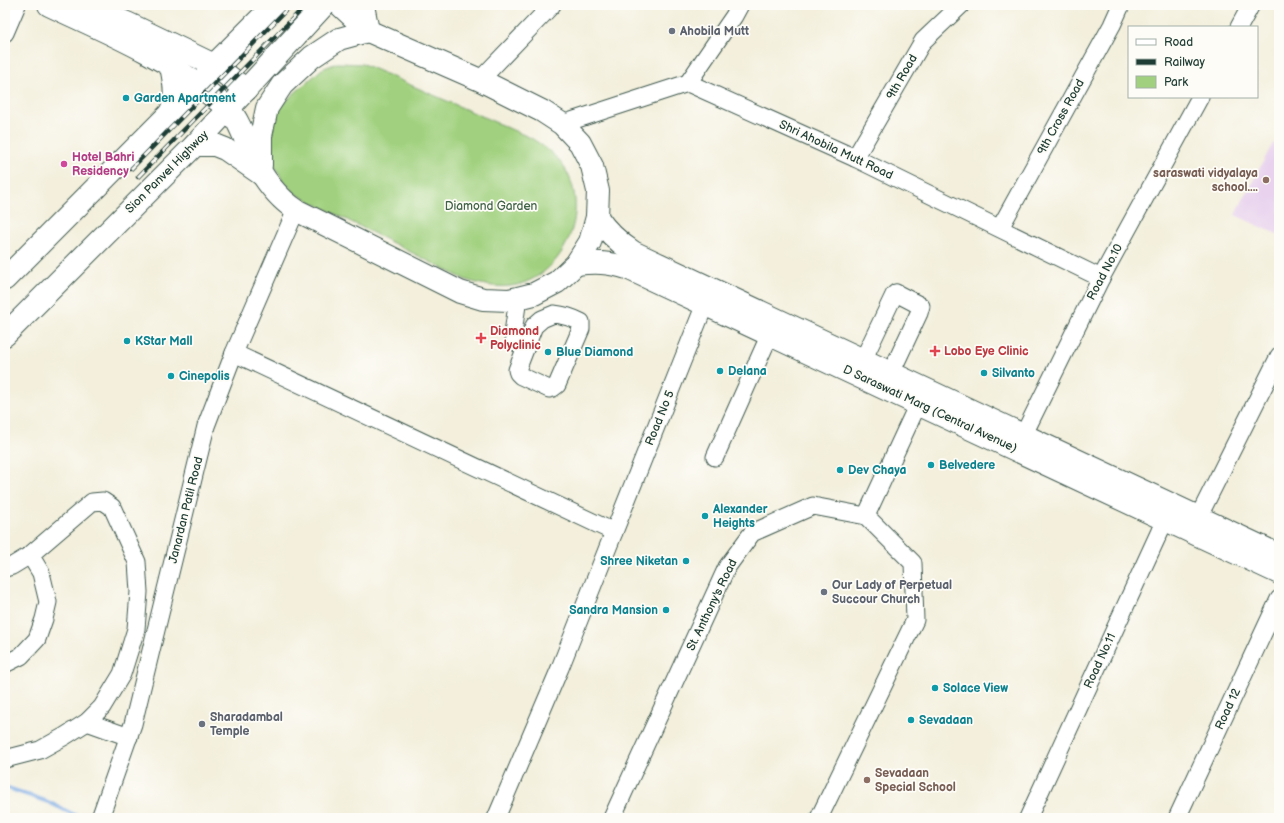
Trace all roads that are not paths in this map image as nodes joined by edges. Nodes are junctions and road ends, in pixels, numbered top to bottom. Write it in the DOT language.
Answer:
graph roads {
  1 [pos="17,5"];
  2 [pos="49,5"];
  3 [pos="274,5"];
  4 [pos="324,5"];
  5 [pos="340,5"];
  6 [pos="363,5"];
  7 [pos="552,5"];
  8 [pos="740,5"];
  9 [pos="944,5"];
  10 [pos="961,5"];
  11 [pos="1121,5"];
  12 [pos="1251,5"];
  13 [pos="77,8"];
  14 [pos="1240,26"];
  15 [pos="368,31"];
  16 [pos="933,32"];
  17 [pos="5,33"];
  18 [pos="154,47"];
  19 [pos="214,65"];
  20 [pos="171,66"];
  21 [pos="480,80"];
  22 [pos="688,83"];
  23 [pos="199,84"];
  24 [pos="246,90"];
  25 [pos="1199,98"];
  26 [pos="229,109"];
  27 [pos="170,114"];
  28 [pos="562,124"];
  29 [pos="195,145"];
  30 [pos="855,158"];
  31 [pos="262,174"];
  32 [pos="296,210"];
  33 [pos="597,217"];
  34 [pos="1000,228"];
  35 [pos="576,264"];
  36 [pos="1101,278"];
  37 [pos="5,279"];
  38 [pos="526,296"];
  39 [pos="705,304"];
  40 [pos="542,319"];
  41 [pos="770,334"];
  42 [pos="5,335"];
  43 [pos="525,349"];
  44 [pos="234,353"];
  45 [pos="1279,356"];
  46 [pos="863,360"];
  47 [pos="891,373"];
  48 [pos="1275,376"];
  49 [pos="921,396"];
  50 [pos="1020,443"];
  51 [pos="715,457"];
  52 [pos="1168,512"];
  53 [pos="866,516"];
  54 [pos="1195,525"];
  55 [pos="614,532"];
  56 [pos="30,555"];
  57 [pos="1279,555"];
  58 [pos="5,568"];
  59 [pos="1279,573"];
  60 [pos="1279,599"];
  61 [pos="5,664"];
  62 [pos="87,722"];
  63 [pos="129,737"];
  64 [pos="5,759"];
  65 [pos="100,818"];
  66 [pos="496,818"];
  67 [pos="612,818"];
  68 [pos="819,818"];
  69 [pos="1028,818"];
  70 [pos="1176,818"];
  1 -- 17 [label="street"];
  2 -- 13 [label="main road"];
  3 -- 19 [label="main road"];
  4 -- 24 [label="main road, Sion Panvel Highway"];
  5 -- 15 [label="main road"];
  6 -- 15 [label="main road"];
  7 -- 21 [label="street"];
  8 -- 22 [label="street"];
  9 -- 16 [label="street"];
  10 -- 16 [label="street, 9th Road"];
  11 -- 34 [label="street, 9th Cross Road"];
  12 -- 14 [label="street"];
  13 -- 18 [label="main road"];
  15 -- 21 [label="main road"];
  15 -- 31 [label="main road"];
  16 -- 30 [label="street, 9th Road"];
  18 -- 19 [label="main road"];
  18 -- 20 [label="main road"];
  19 -- 23 [label="main road"];
  19 -- 24 [label="main road"];
  20 -- 23 [label="main road"];
  20 -- 27 [label="main road"];
  21 -- 28 [label="main road"];
  22 -- 28 [label="street"];
  22 -- 30 [label="street, Shri Ahobila Mutt Road"];
  23 -- 26 [label="main road"];
  23 -- 27 [label="main road"];
  24 -- 26 [label="main road, Sion Panvel Highway"];
  25 -- 36 [label="street, Road No.10"];
  26 -- 29 [label="main road, Sion Panvel Highway"];
  26 -- 31 [label="main road"];
  27 -- 37 [label="main road"];
  28 -- 33 [label="main road"];
  29 -- 31 [label="main road"];
  29 -- 42 [label="main road, Sion Panvel Highway"];
  30 -- 34 [label="street, Shri Ahobila Mutt Road"];
  31 -- 32 [label="main road"];
  32 -- 38 [label="main road"];
  32 -- 44 [label="street, Janardan Patil Road"];
  33 -- 35 [label="main road"];
  33 -- 46 [label="main road, D Saraswati Marg (Central Avenue)"];
  34 -- 36 [label="street, Shri Ahobila Mutt Road"];
  35 -- 38 [label="main road"];
  35 -- 39 [label="main road, D Saraswati Marg (Central Avenue)"];
  36 -- 50 [label="street, Road No.10"];
  38 -- 40 [label="street"];
  38 -- 43 [label="street"];
  39 -- 41 [label="main road, D Saraswati Marg (Central Avenue)"];
  39 -- 55 [label="street, Road No 5"];
  40 -- 43 [label="street"];
  40 -- 43 [label="street"];
  41 -- 49 [label="main road, D Saraswati Marg (Central Avenue)"];
  41 -- 51 [label="street"];
  44 -- 55 [label="street"];
  44 -- 63 [label="street, Janardan Patil Road"];
  45 -- 48 [label="street"];
  46 -- 47 [label="main road, D Saraswati Marg (Central Avenue)"];
  46 -- 47 [label="street"];
  47 -- 49 [label="main road, D Saraswati Marg (Central Avenue)"];
  48 -- 54 [label="street"];
  49 -- 50 [label="main road, D Saraswati Marg (Central Avenue)"];
  49 -- 53 [label="street"];
  50 -- 52 [label="main road, D Saraswati Marg (Central Avenue)"];
  52 -- 54 [label="main road, D Saraswati Marg (Central Avenue)"];
  52 -- 69 [label="street, Road No.11"];
  53 -- 67 [label="street, St. Anthony's Road"];
  53 -- 68 [label="street"];
  54 -- 57 [label="main road, D Saraswati Marg (Central Avenue)"];
  54 -- 59 [label="main road, D Saraswati Marg (Central Avenue)"];
  55 -- 66 [label="street, Road No 5"];
  56 -- 58 [label="street"];
  56 -- 61 [label="street"];
  56 -- 62 [label="street"];
  60 -- 70 [label="street, Road 12"];
  62 -- 63 [label="street"];
  62 -- 64 [label="street"];
  63 -- 65 [label="street, Janardan Patil Road"];
}
